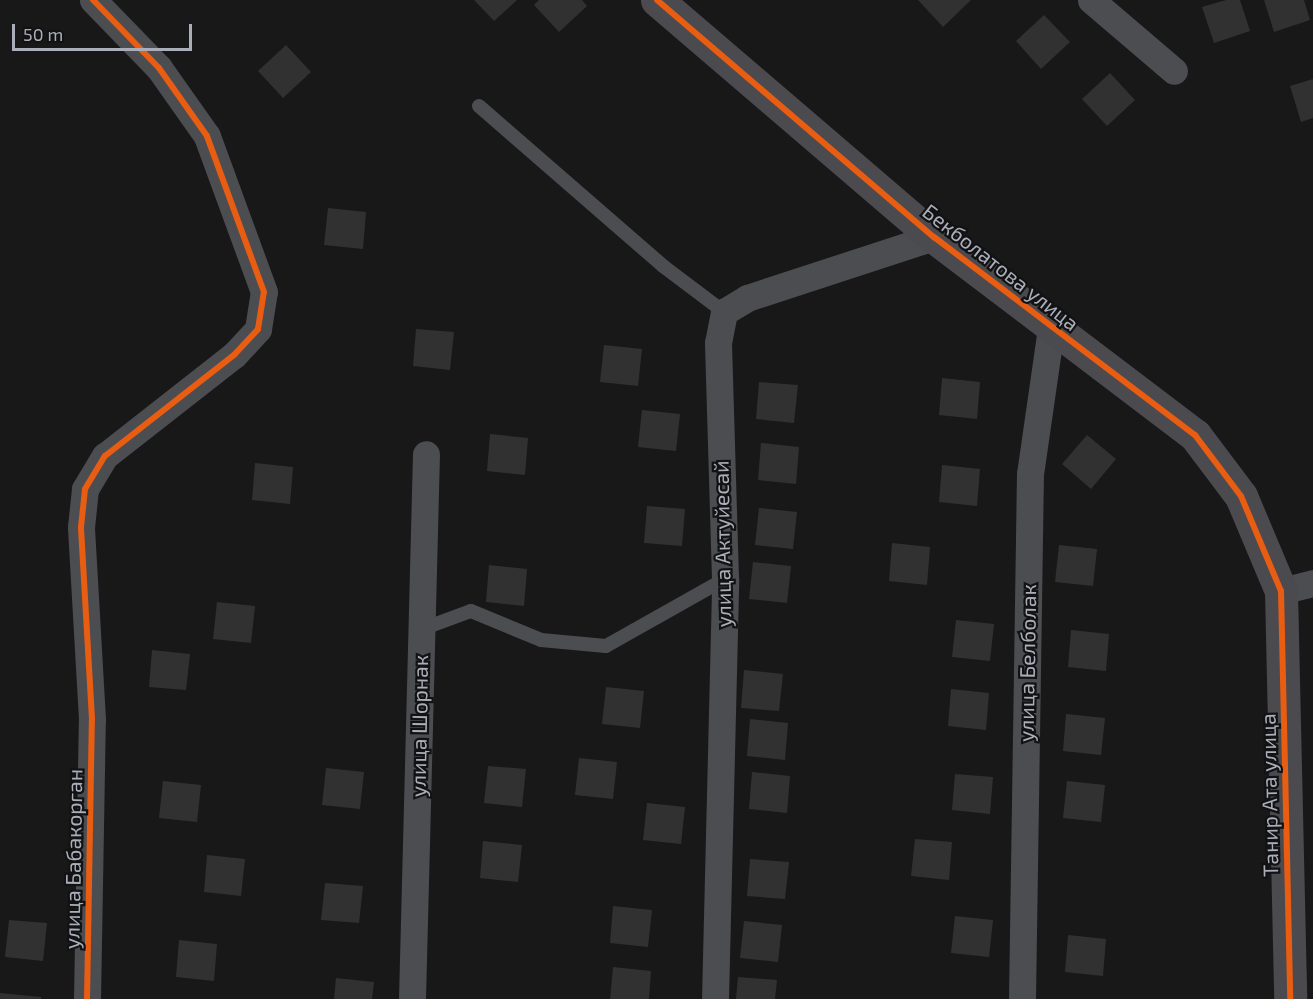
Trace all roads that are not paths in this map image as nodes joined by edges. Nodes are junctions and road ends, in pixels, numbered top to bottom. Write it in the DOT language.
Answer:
graph roads {
  1 [pos="93,0"];
  2 [pos="657,0"];
  3 [pos="1091,0"];
  4 [pos="1173,71"];
  5 [pos="479,106"];
  6 [pos="934,237"];
  7 [pos="724,312"];
  8 [pos="1051,329"];
  9 [pos="426,454"];
  10 [pos="725,579"];
  11 [pos="1313,583"];
  12 [pos="1281,591"];
  13 [pos="422,629"];
  14 [pos="87,999"];
  15 [pos="412,999"];
  16 [pos="715,999"];
  17 [pos="1023,999"];
  18 [pos="1290,999"];
  1 -- 14 [label="street, улица Бабакорган"];
  2 -- 6 [label="street, Бекболатова улица"];
  3 -- 4 [label="street"];
  5 -- 7 [label="lane"];
  6 -- 7 [label="street"];
  6 -- 8 [label="street, Бекболатова улица"];
  7 -- 10 [label="street, улица Актуйесай"];
  8 -- 12 [label="street, Бекболатова улица"];
  8 -- 17 [label="street, улица Белболак"];
  9 -- 13 [label="street, улица Шорнак"];
  10 -- 13 [label="lane"];
  10 -- 16 [label="street, улица Актуйесай"];
  11 -- 12 [label="street"];
  12 -- 18 [label="street, Танир Ата улица"];
  13 -- 15 [label="street, улица Шорнак"];
}
